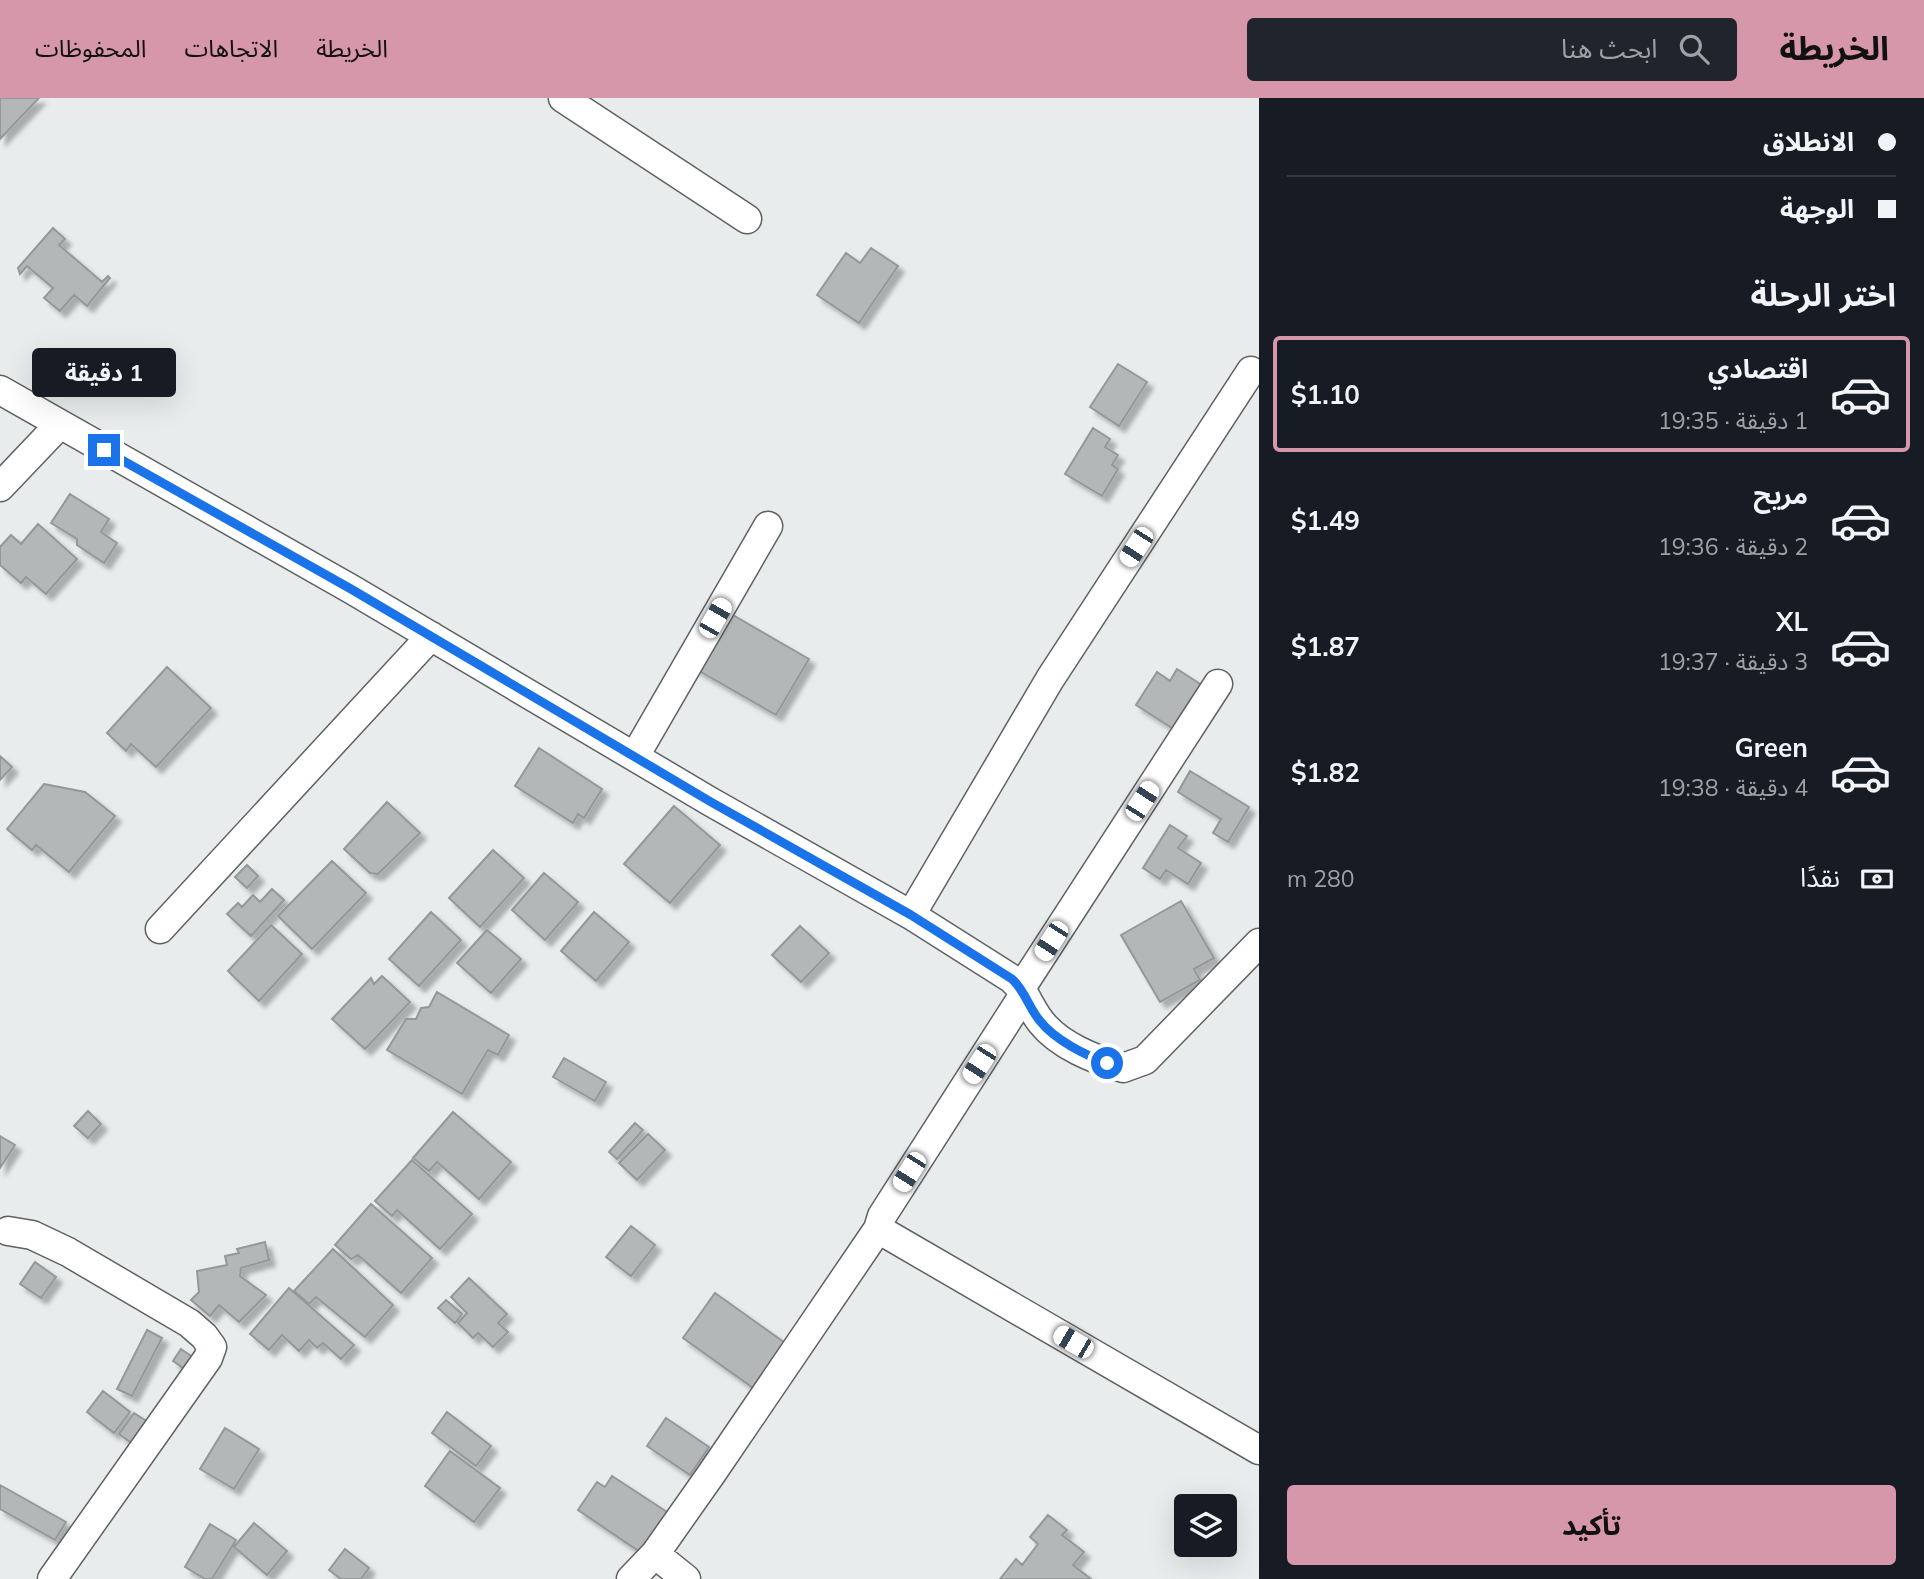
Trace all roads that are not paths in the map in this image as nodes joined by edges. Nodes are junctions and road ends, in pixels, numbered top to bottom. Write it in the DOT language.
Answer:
graph roads {
  1 [pos="563,98"];
  2 [pos="747,219"];
  3 [pos="1251,372"];
  4 [pos="0,390"];
  5 [pos="60,425"];
  6 [pos="0,487"];
  7 [pos="768,526"];
  8 [pos="431,636"];
  9 [pos="1218,684"];
  10 [pos="635,756"];
  11 [pos="911,915"];
  12 [pos="160,929"];
  13 [pos="1259,943"];
  14 [pos="1021,988"];
  15 [pos="878,1229"];
  16 [pos="3,1234"];
  17 [pos="1259,1450"];
  18 [pos="654,1554"];
  19 [pos="52,1579"];
  20 [pos="631,1579"];
  21 [pos="686,1579"];
  1 -- 2 [label="street"];
  3 -- 11 [label="street"];
  4 -- 5 [label="street"];
  5 -- 6 [label="street"];
  5 -- 8 [label="street"];
  7 -- 10 [label="street"];
  8 -- 10 [label="street"];
  8 -- 12 [label="street"];
  9 -- 14 [label="street"];
  10 -- 11 [label="street"];
  11 -- 14 [label="street"];
  13 -- 14 [label="street"];
  14 -- 15 [label="street"];
  15 -- 17 [label="street"];
  15 -- 18 [label="street"];
  16 -- 19 [label="street"];
  18 -- 20 [label="street"];
  18 -- 21 [label="street"];
}
